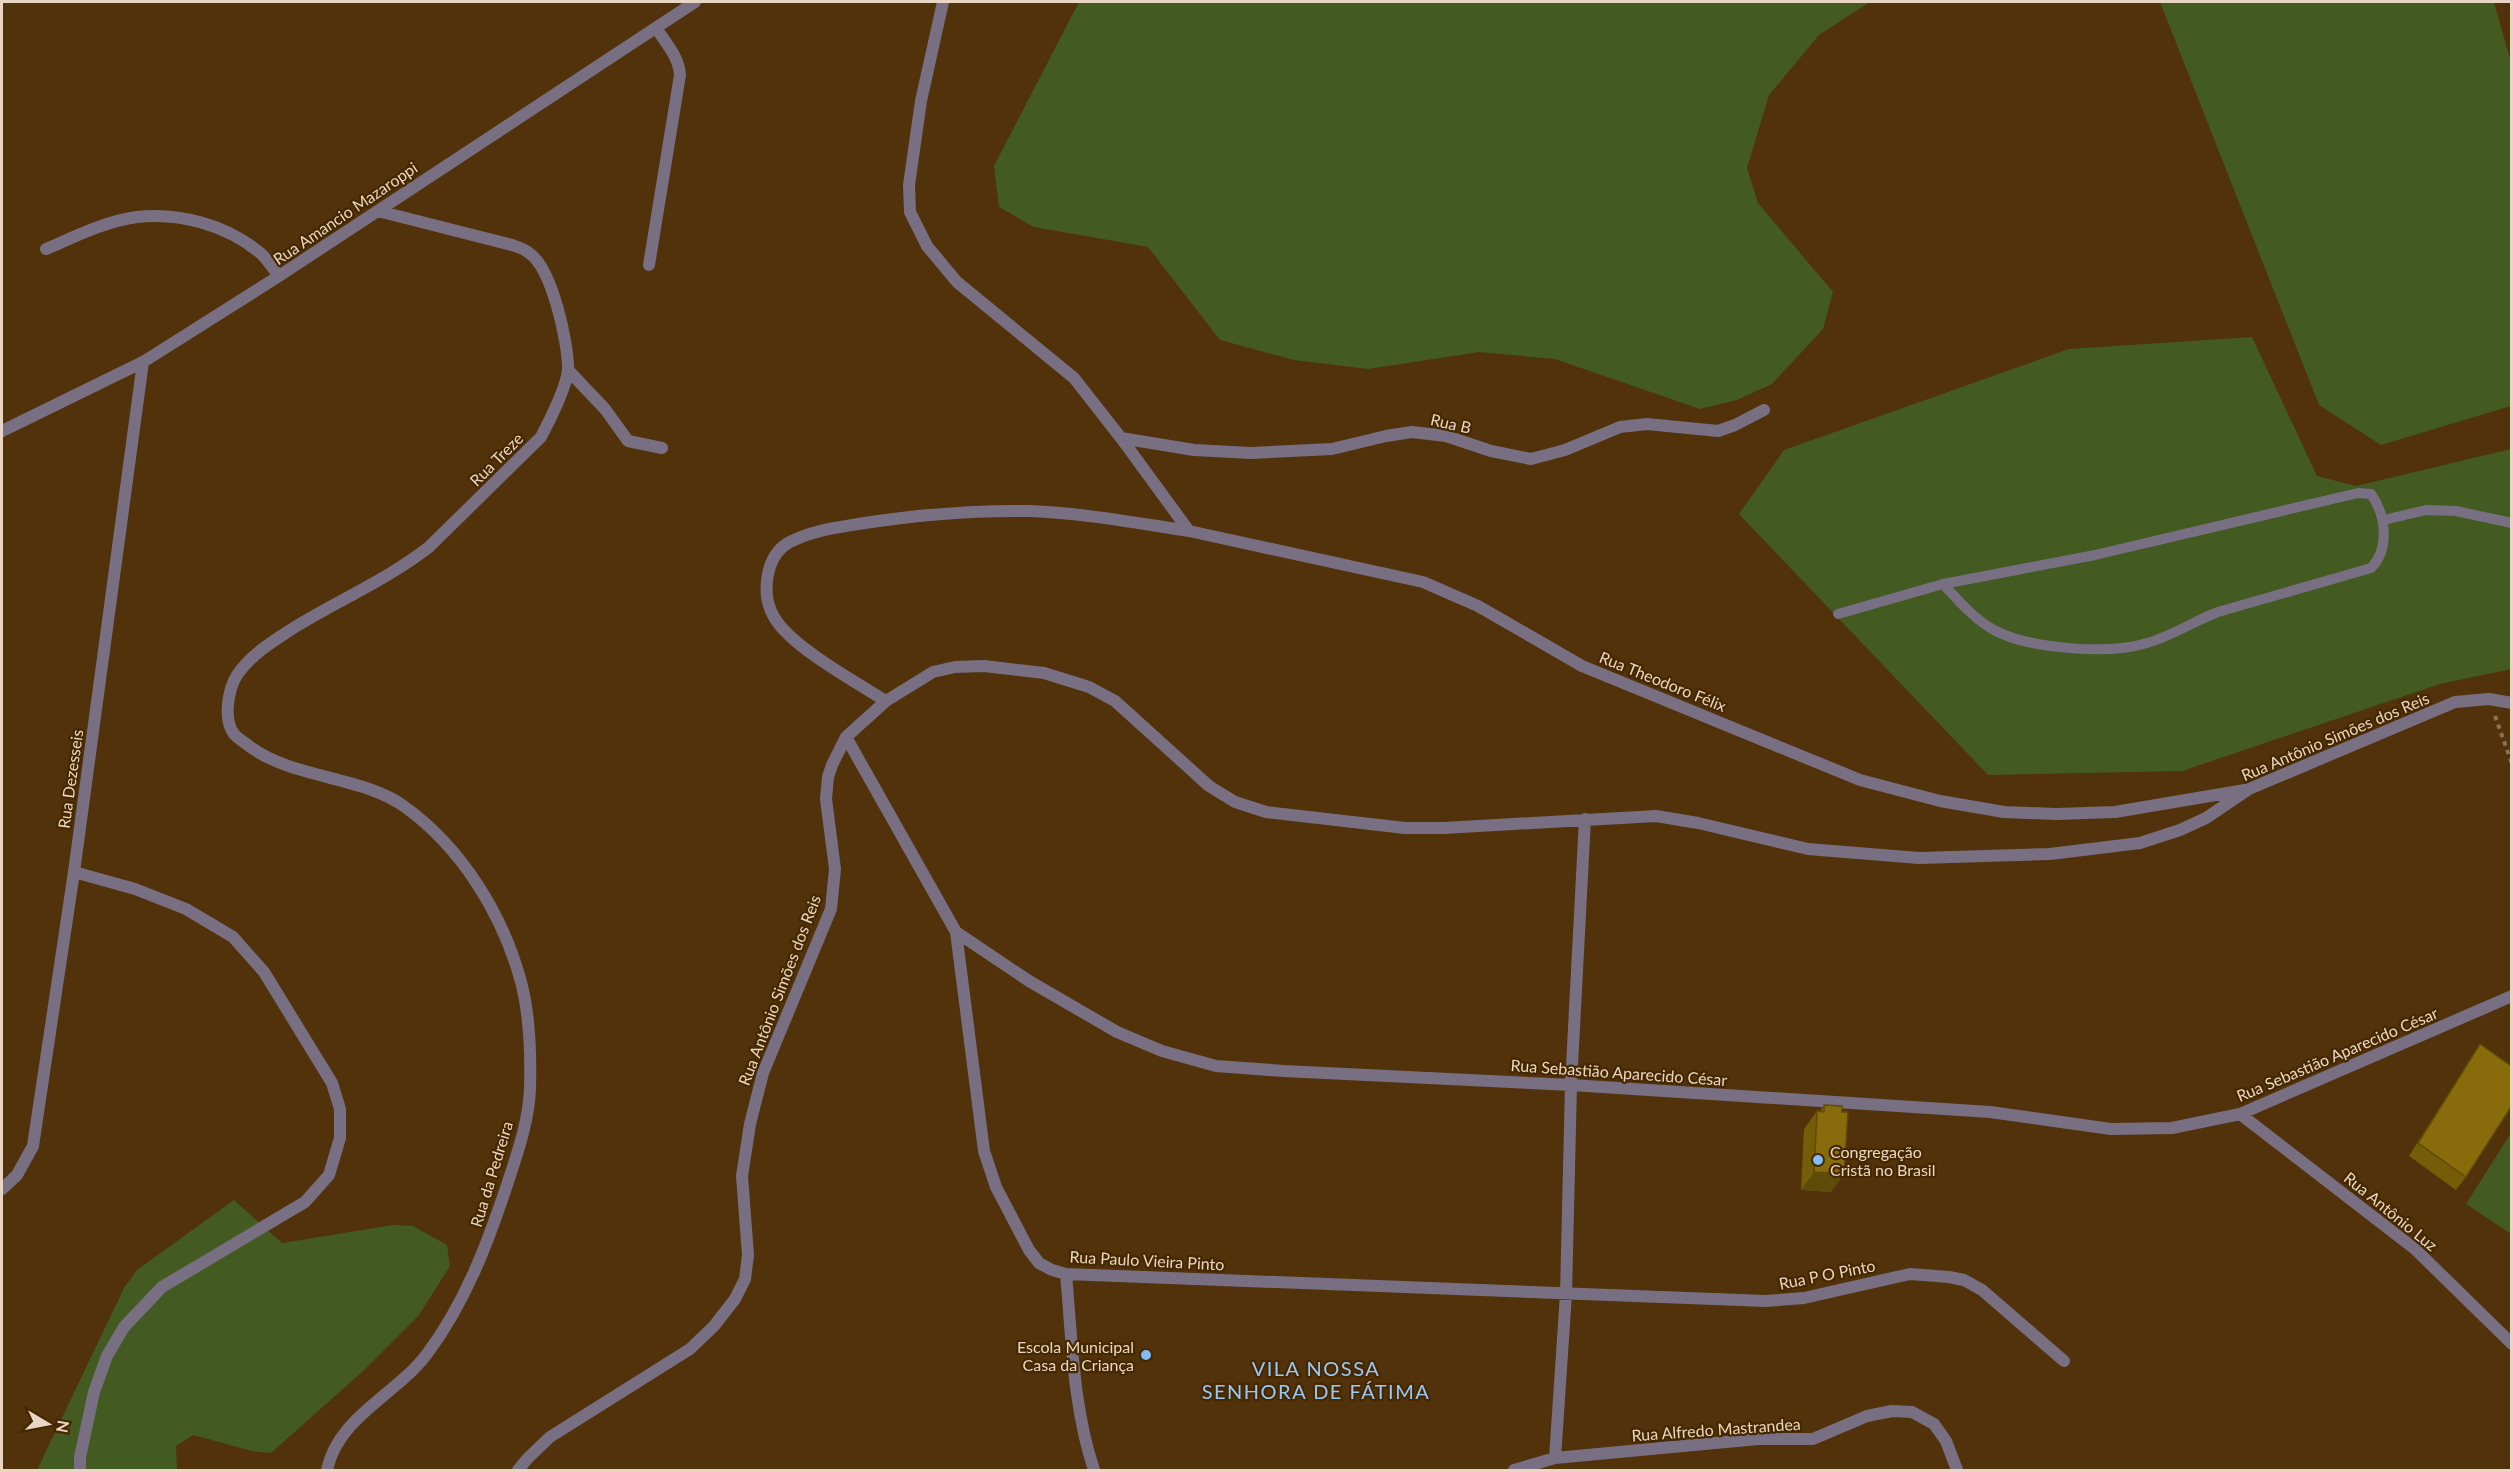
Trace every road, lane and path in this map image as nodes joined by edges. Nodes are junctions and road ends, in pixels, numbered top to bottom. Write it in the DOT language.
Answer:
graph roads {
  1 [pos="695,2"];
  2 [pos="943,2"];
  3 [pos="656,28"];
  4 [pos="378,211"];
  5 [pos="46,249"];
  6 [pos="649,265"];
  7 [pos="279,276"];
  8 [pos="143,362"];
  9 [pos="568,370"];
  10 [pos="1764,410"];
  11 [pos="2,431"];
  12 [pos="1121,438"];
  13 [pos="662,448"];
  14 [pos="2384,520"];
  15 [pos="2511,523"];
  16 [pos="1189,531"];
  17 [pos="1943,584"];
  18 [pos="1838,614"];
  19 [pos="2489,699"];
  20 [pos="886,701"];
  21 [pos="2511,703"];
  22 [pos="234,734"];
  23 [pos="846,737"];
  24 [pos="2511,764"];
  25 [pos="2249,789"];
  26 [pos="1585,819"];
  27 [pos="74,872"];
  28 [pos="956,932"];
  29 [pos="2511,996"];
  30 [pos="1571,1085"];
  31 [pos="2240,1114"];
  32 [pos="2,1189"];
  33 [pos="1066,1274"];
  34 [pos="1566,1294"];
  35 [pos="2511,1344"];
  36 [pos="2064,1361"];
  37 [pos="1555,1458"];
  38 [pos="80,1470"];
  39 [pos="327,1470"];
  40 [pos="518,1470"];
  41 [pos="1094,1470"];
  42 [pos="1514,1470"];
  43 [pos="1957,1470"];
  1 -- 3 [label="street, Rua Amancio Mazaroppi"];
  2 -- 12 [label="street"];
  3 -- 4 [label="street, Rua Amancio Mazaroppi"];
  3 -- 6 [label="street"];
  4 -- 7 [label="street, Rua Amancio Mazaroppi"];
  4 -- 9 [label="street"];
  5 -- 7 [label="street"];
  7 -- 8 [label="street, Rua Amancio Mazaroppi"];
  8 -- 11 [label="street, Rua Amancio Mazaroppi"];
  8 -- 27 [label="street, Rua Dezesseis"];
  9 -- 13 [label="street"];
  9 -- 22 [label="street, Rua Treze"];
  10 -- 12 [label="street, Rua B"];
  12 -- 16 [label="street"];
  14 -- 15 [label="lane"];
  14 -- 17 [label="lane"];
  14 -- 17 [label="lane"];
  16 -- 20 [label="street"];
  16 -- 25 [label="street, Rua Theodoro Félix"];
  17 -- 18 [label="lane"];
  19 -- 21 [label="street, Rua Antônio Simões dos Reis"];
  19 -- 24 [label="path"];
  19 -- 25 [label="street, Rua Antônio Simões dos Reis"];
  20 -- 23 [label="street, Rua Antônio Simões dos Reis"];
  20 -- 26 [label="street, Rua Antônio Simões dos Reis"];
  22 -- 39 [label="street, Rua da Pedreira"];
  23 -- 28 [label="street, Rua Sebastião Aparecido César"];
  23 -- 40 [label="street, Rua Antônio Simões dos Reis"];
  25 -- 26 [label="street, Rua Antônio Simões dos Reis"];
  26 -- 30 [label="street"];
  27 -- 32 [label="street, Rua Dezesseis"];
  27 -- 38 [label="street"];
  28 -- 30 [label="street, Rua Sebastião Aparecido César"];
  28 -- 33 [label="street, Rua Paulo Vieira Pinto"];
  29 -- 31 [label="street, Rua Sebastião Aparecido César"];
  30 -- 31 [label="street, Rua Sebastião Aparecido César"];
  30 -- 34 [label="street"];
  31 -- 35 [label="street, Rua Antônio Luz"];
  33 -- 34 [label="street, Rua Paulo Vieira Pinto"];
  33 -- 41 [label="street"];
  34 -- 36 [label="street, Rua P O Pinto"];
  34 -- 37 [label="street"];
  37 -- 42 [label="street, Rua Alfredo Mastrandea"];
  37 -- 43 [label="street, Rua Alfredo Mastrandea"];
}
